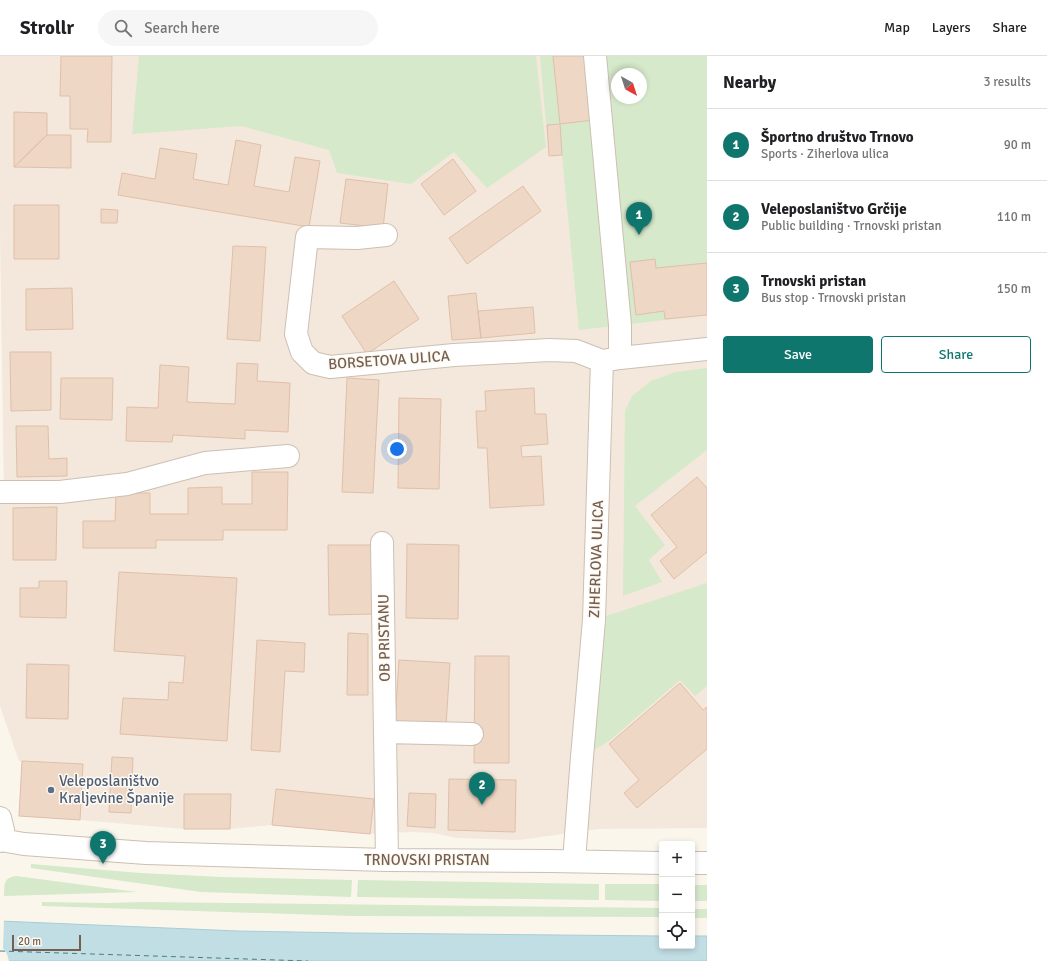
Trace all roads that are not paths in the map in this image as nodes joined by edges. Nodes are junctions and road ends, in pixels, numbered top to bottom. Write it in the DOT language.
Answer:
graph roads {
  1 [pos="595,56"];
  2 [pos="386,235"];
  3 [pos="707,349"];
  4 [pos="611,360"];
  5 [pos="288,456"];
  6 [pos="0,492"];
  7 [pos="382,543"];
  8 [pos="386,732"];
  9 [pos="472,734"];
  10 [pos="0,818"];
  11 [pos="1,841"];
  12 [pos="387,860"];
  13 [pos="574,861"];
  14 [pos="659,862"];
  15 [pos="695,863"];
  16 [pos="707,863"];
  1 -- 4 [label="street, ZIHERLOVA ULICA"];
  2 -- 4 [label="street, BORSETOVA ULICA"];
  3 -- 4 [label="street"];
  4 -- 13 [label="street, ZIHERLOVA ULICA"];
  5 -- 6 [label="street"];
  7 -- 8 [label="street, OB PRISTANU"];
  8 -- 9 [label="street"];
  8 -- 12 [label="street, OB PRISTANU"];
  10 -- 11 [label="street"];
  11 -- 12 [label="street, TRNOVSKI PRISTAN"];
  12 -- 13 [label="street, TRNOVSKI PRISTAN"];
  13 -- 14 [label="street, TRNOVSKI PRISTAN"];
  15 -- 16 [label="street"];
}
